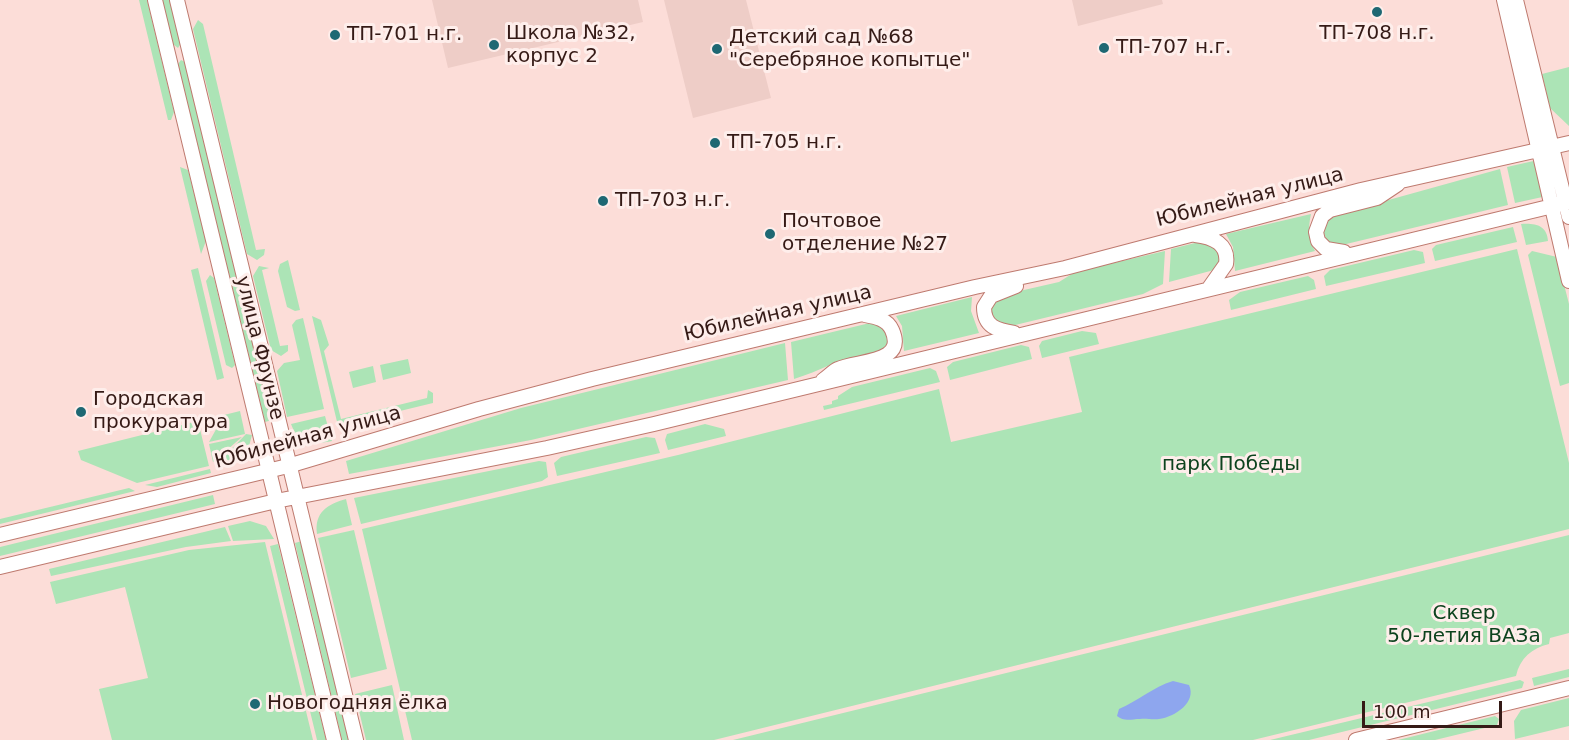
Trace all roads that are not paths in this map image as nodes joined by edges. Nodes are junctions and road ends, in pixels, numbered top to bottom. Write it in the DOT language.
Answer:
graph roads {
  1 [pos="155,0"];
  2 [pos="177,0"];
  3 [pos="1504,0"];
  4 [pos="1516,0"];
  5 [pos="189,51"];
  6 [pos="169,55"];
  7 [pos="1569,143"];
  8 [pos="1545,148"];
  9 [pos="1408,178"];
  10 [pos="1562,204"];
  11 [pos="1569,217"];
  12 [pos="1188,235"];
  13 [pos="1357,252"];
  14 [pos="1065,268"];
  15 [pos="1569,281"];
  16 [pos="1209,288"];
  17 [pos="861,314"];
  18 [pos="1019,333"];
  19 [pos="817,385"];
  20 [pos="288,466"];
  21 [pos="269,471"];
  22 [pos="296,497"];
  23 [pos="276,501"];
  24 [pos="0,535"];
  25 [pos="0,567"];
  26 [pos="1569,688"];
  27 [pos="334,740"];
  28 [pos="356,740"];
  29 [pos="1356,740"];
  1 -- 6 [label="main road, улица Фрунзе"];
  2 -- 5 [label="main road, улица Фрунзе"];
  3 -- 8 [label="main road"];
  4 -- 8 [label="main road"];
  5 -- 6 [label="main road"];
  5 -- 20 [label="main road, улица Фрунзе"];
  6 -- 21 [label="main road, улица Фрунзе"];
  7 -- 8 [label="main road, Юбилейная улица"];
  8 -- 9 [label="main road, Юбилейная улица"];
  8 -- 10 [label="main road"];
  9 -- 12 [label="main road, Юбилейная улица"];
  9 -- 13 [label="main road"];
  10 -- 11 [label="main road"];
  10 -- 13 [label="main road"];
  10 -- 15 [label="main road"];
  12 -- 14 [label="main road, Юбилейная улица"];
  12 -- 16 [label="main road"];
  13 -- 16 [label="main road"];
  14 -- 17 [label="main road, Юбилейная улица"];
  14 -- 18 [label="main road"];
  16 -- 18 [label="main road"];
  17 -- 19 [label="main road"];
  17 -- 20 [label="main road, Юбилейная улица"];
  18 -- 19 [label="main road"];
  19 -- 22 [label="main road"];
  20 -- 21 [label="main road, Юбилейная улица"];
  20 -- 22 [label="main road, улица Фрунзе"];
  21 -- 23 [label="main road, улица Фрунзе"];
  21 -- 24 [label="main road, Юбилейная улица"];
  22 -- 23 [label="main road"];
  22 -- 28 [label="main road, улица Фрунзе"];
  23 -- 25 [label="main road"];
  23 -- 27 [label="main road, улица Фрунзе"];
  26 -- 29 [label="main road"];
}
